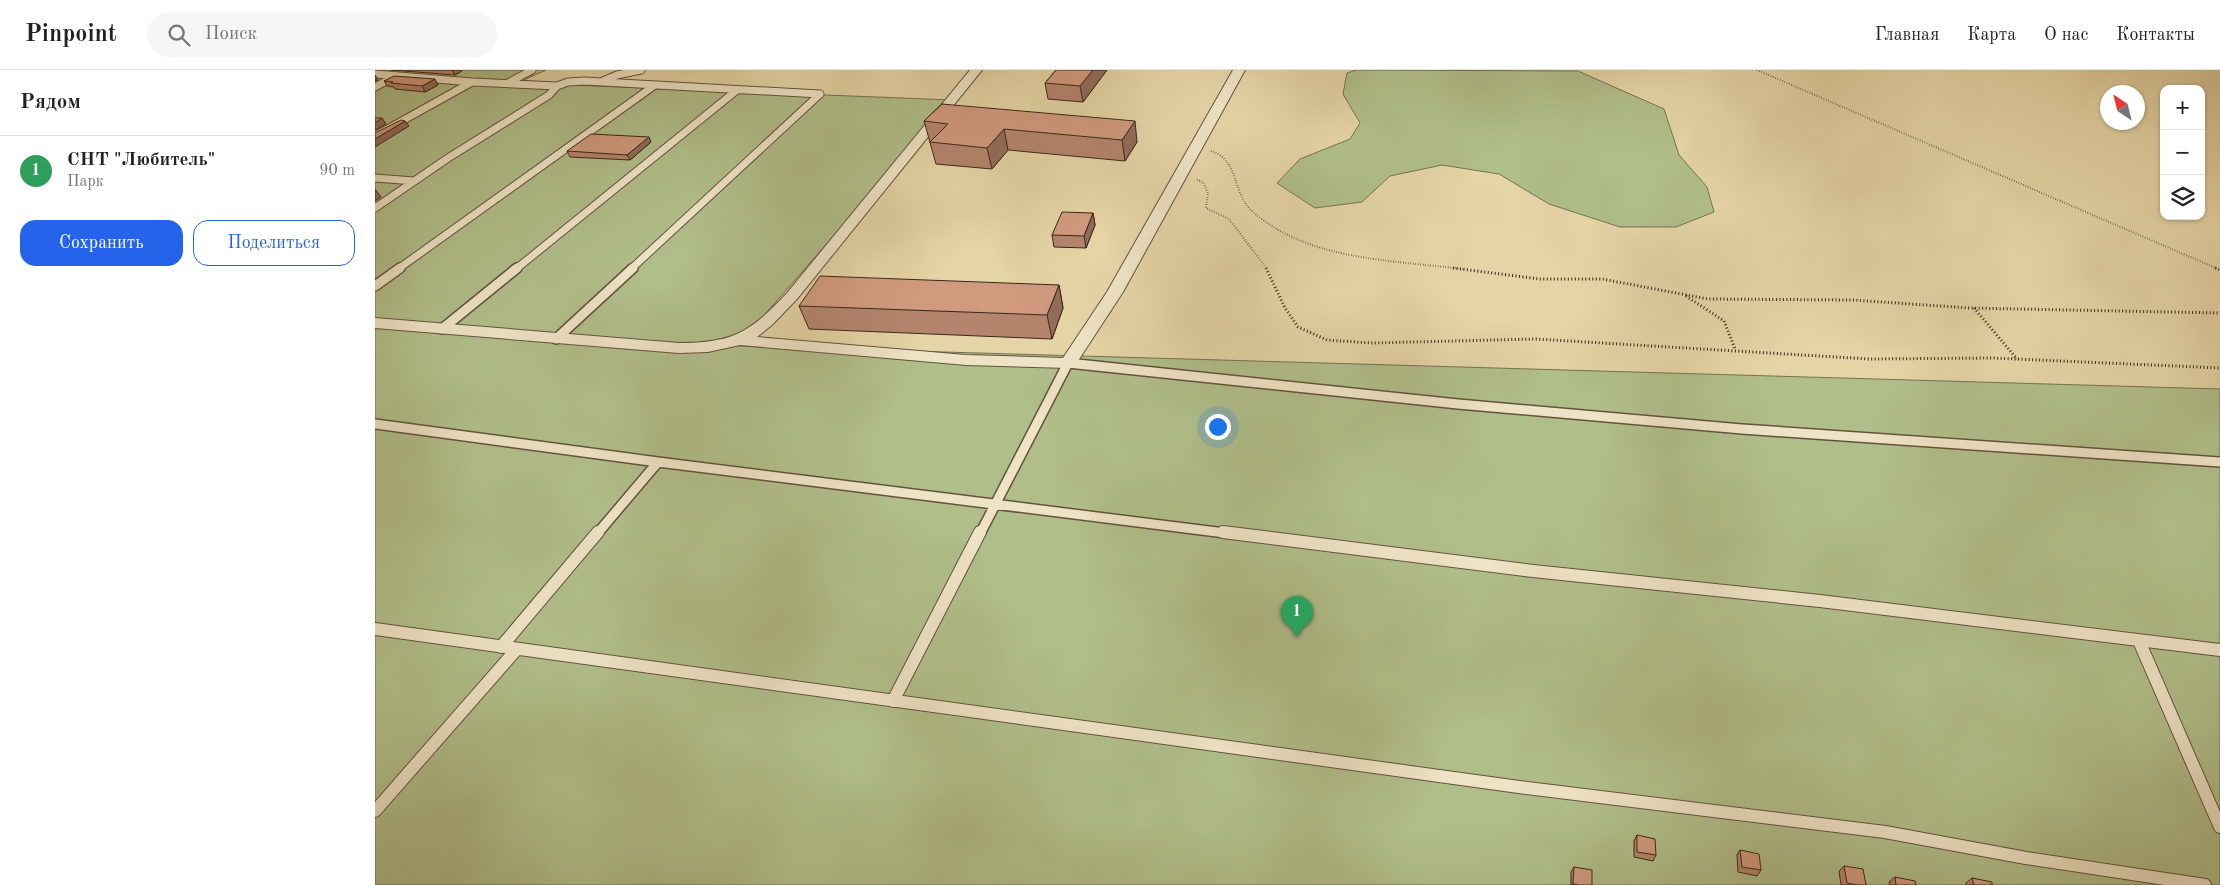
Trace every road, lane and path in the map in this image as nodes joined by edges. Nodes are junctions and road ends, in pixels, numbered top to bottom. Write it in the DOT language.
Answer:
graph roads {
  1 [pos="532,70"];
  2 [pos="641,70"];
  3 [pos="652,70"];
  4 [pos="976,70"];
  5 [pos="1239,70"];
  6 [pos="1757,70"];
  7 [pos="629,72"];
  8 [pos="375,74"];
  9 [pos="397,75"];
  10 [pos="472,82"];
  11 [pos="602,82"];
  12 [pos="507,84"];
  13 [pos="655,85"];
  14 [pos="557,86"];
  15 [pos="375,87"];
  16 [pos="737,90"];
  17 [pos="375,136"];
  18 [pos="1196,149"];
  19 [pos="1182,174"];
  20 [pos="375,178"];
  21 [pos="415,181"];
  22 [pos="375,208"];
  23 [pos="2220,270"];
  24 [pos="375,286"];
  25 [pos="1683,294"];
  26 [pos="1974,308"];
  27 [pos="2220,313"];
  28 [pos="375,323"];
  29 [pos="441,329"];
  30 [pos="556,339"];
  31 [pos="736,341"];
  32 [pos="1735,349"];
  33 [pos="2017,359"];
  34 [pos="1068,363"];
  35 [pos="2220,368"];
  36 [pos="375,424"];
  37 [pos="658,462"];
  38 [pos="2220,462"];
  39 [pos="995,505"];
  40 [pos="375,629"];
  41 [pos="2139,641"];
  42 [pos="501,647"];
  43 [pos="516,650"];
  44 [pos="2220,650"];
  45 [pos="893,701"];
  46 [pos="375,811"];
  47 [pos="2220,827"];
  48 [pos="2205,885"];
  1 -- 12 [label="lane"];
  2 -- 7 [label="lane"];
  3 -- 7 [label="lane"];
  4 -- 31 [label="street"];
  5 -- 18 [label="street"];
  6 -- 23 [label="path"];
  7 -- 11 [label="lane"];
  8 -- 9 [label="lane"];
  9 -- 10 [label="lane"];
  9 -- 15 [label="lane"];
  10 -- 12 [label="lane"];
  10 -- 17 [label="lane"];
  11 -- 13 [label="lane"];
  11 -- 14 [label="lane"];
  12 -- 14 [label="lane"];
  13 -- 16 [label="lane"];
  13 -- 24 [label="lane"];
  14 -- 21 [label="lane"];
  16 -- 29 [label="lane"];
  16 -- 30 [label="lane"];
  18 -- 19 [label="street"];
  18 -- 25 [label="path"];
  19 -- 32 [label="path"];
  19 -- 34 [label="street"];
  20 -- 21 [label="lane"];
  21 -- 22 [label="lane"];
  25 -- 26 [label="path"];
  25 -- 32 [label="path"];
  26 -- 27 [label="path"];
  26 -- 33 [label="path"];
  28 -- 29 [label="street"];
  29 -- 30 [label="street"];
  30 -- 31 [label="street"];
  31 -- 34 [label="street"];
  32 -- 33 [label="path"];
  33 -- 35 [label="path"];
  34 -- 38 [label="lane"];
  34 -- 39 [label="lane"];
  36 -- 37 [label="lane"];
  37 -- 39 [label="lane"];
  37 -- 42 [label="lane"];
  39 -- 41 [label="lane"];
  39 -- 45 [label="lane"];
  40 -- 42 [label="lane"];
  41 -- 44 [label="lane"];
  41 -- 47 [label="lane"];
  42 -- 43 [label="lane"];
  43 -- 45 [label="lane"];
  43 -- 46 [label="lane"];
  45 -- 48 [label="lane"];
}
